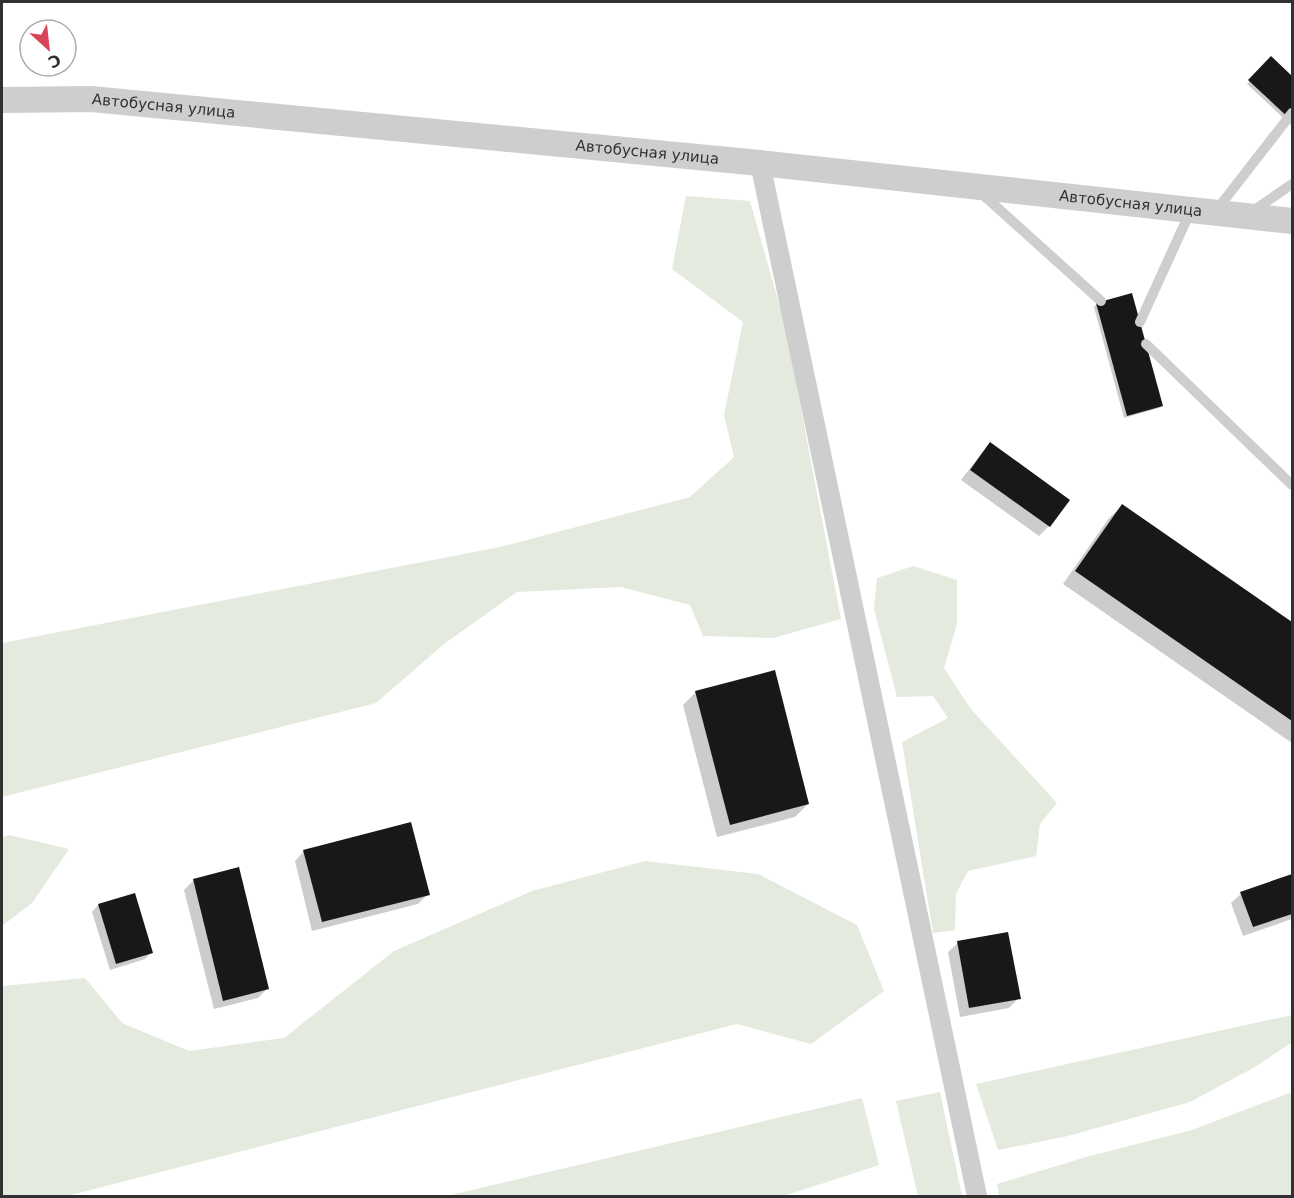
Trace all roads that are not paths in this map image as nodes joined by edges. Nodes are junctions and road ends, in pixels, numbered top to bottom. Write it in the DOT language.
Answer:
graph roads {
  1 [pos="2,100"];
  2 [pos="1293,112"];
  3 [pos="760,163"];
  4 [pos="1293,184"];
  5 [pos="975,186"];
  6 [pos="1293,207"];
  7 [pos="1203,212"];
  8 [pos="1245,216"];
  9 [pos="1293,221"];
  10 [pos="1293,229"];
  11 [pos="1101,301"];
  12 [pos="1140,322"];
  13 [pos="1146,344"];
  14 [pos="1293,485"];
  15 [pos="977,1197"];
  1 -- 3 [label="street, Автобусная улица"];
  2 -- 7 [label="lane"];
  3 -- 5 [label="street, Автобусная улица"];
  3 -- 15 [label="street"];
  4 -- 8 [label="lane"];
  5 -- 7 [label="street, Автобусная улица"];
  5 -- 11 [label="lane"];
  6 -- 8 [label="street"];
  7 -- 8 [label="street, Автобусная улица"];
  7 -- 12 [label="lane"];
  8 -- 9 [label="street, Автобусная улица"];
  8 -- 10 [label="street"];
  13 -- 14 [label="lane"];
}
